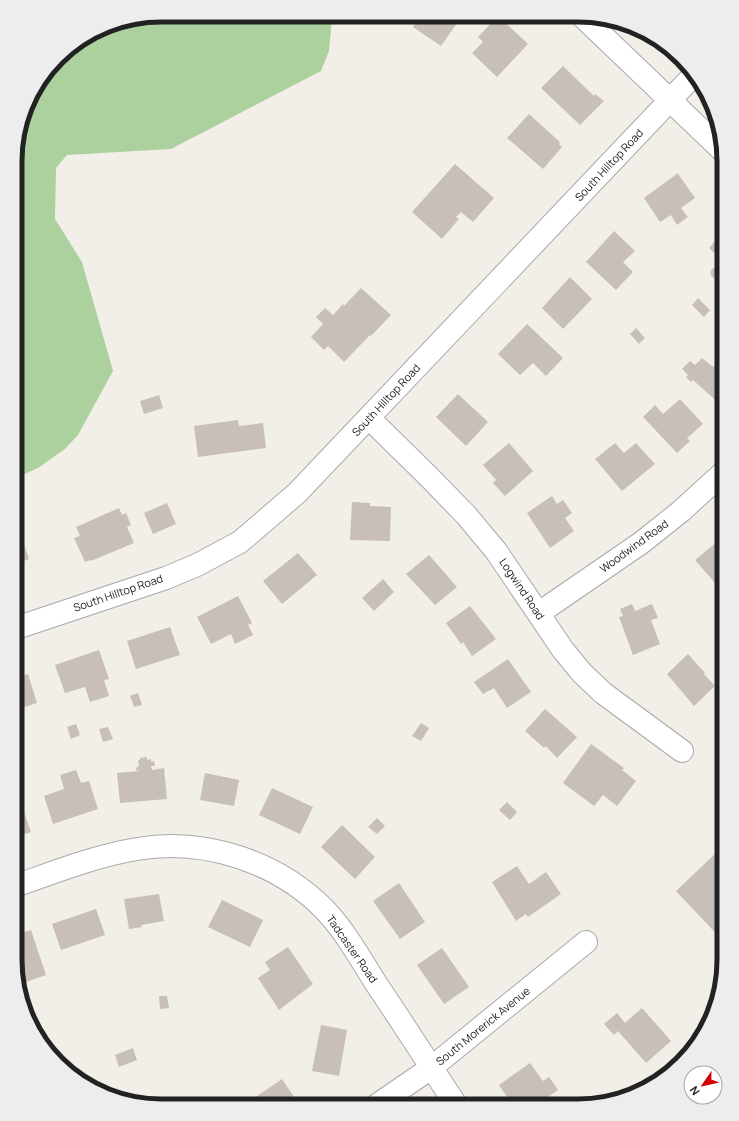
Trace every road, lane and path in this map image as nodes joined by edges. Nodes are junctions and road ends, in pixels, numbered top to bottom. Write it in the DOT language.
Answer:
graph roads {
  1 [pos="589,23"];
  2 [pos="690,79"];
  3 [pos="670,100"];
  4 [pos="716,144"];
  5 [pos="369,418"];
  6 [pos="717,478"];
  7 [pos="539,613"];
  8 [pos="22,626"];
  9 [pos="682,751"];
  10 [pos="22,884"];
  11 [pos="586,942"];
  12 [pos="431,1068"];
  13 [pos="386,1099"];
  14 [pos="452,1099"];
  1 -- 3 [label="street"];
  2 -- 3 [label="street, South Hilltop Road"];
  3 -- 4 [label="street"];
  3 -- 5 [label="street, South Hilltop Road"];
  5 -- 7 [label="street, Logwind Road"];
  5 -- 8 [label="street, South Hilltop Road"];
  6 -- 7 [label="street, Woodwind Road"];
  7 -- 9 [label="street, Logwind Road"];
  10 -- 12 [label="street, Tadcaster Road"];
  11 -- 12 [label="street, South Morerick Avenue"];
  12 -- 13 [label="street, South Morerick Avenue"];
  12 -- 14 [label="street, Tadcaster Road"];
}
